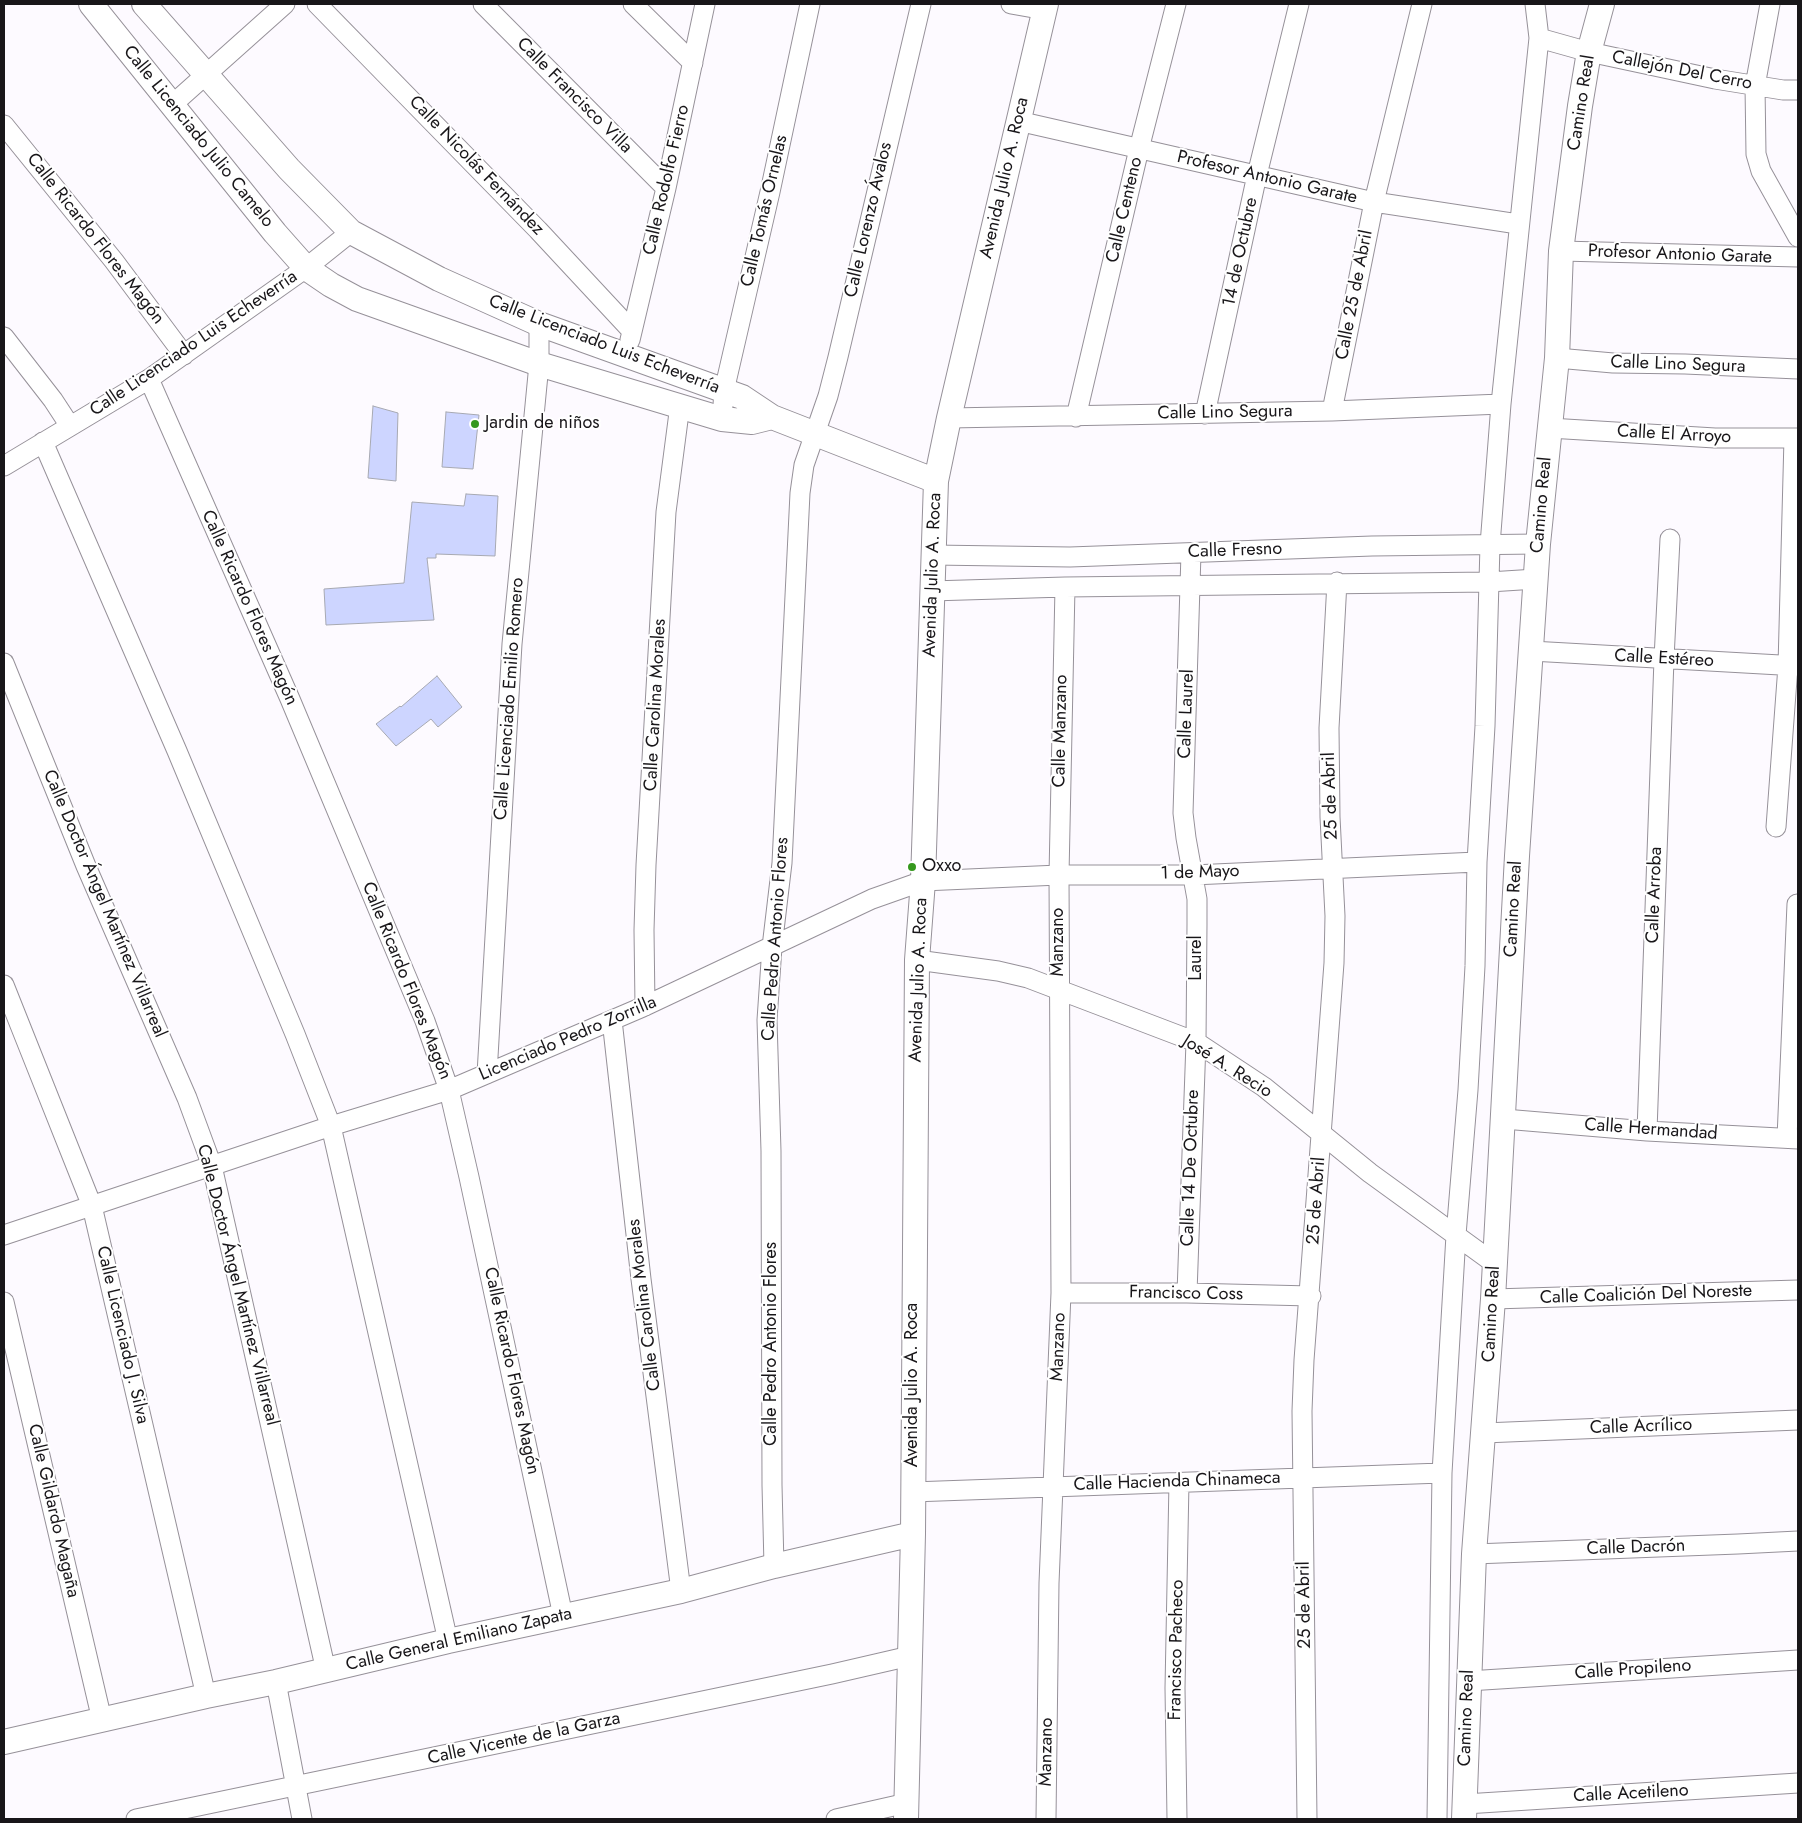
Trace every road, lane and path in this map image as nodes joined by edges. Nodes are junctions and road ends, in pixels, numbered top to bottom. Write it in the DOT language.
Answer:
graph roads {
  1 [pos="90,4"];
  2 [pos="144,4"];
  3 [pos="285,4"];
  4 [pos="317,4"];
  5 [pos="483,4"];
  6 [pos="633,4"];
  7 [pos="705,4"];
  8 [pos="810,4"];
  9 [pos="920,4"];
  10 [pos="1011,4"];
  11 [pos="1176,4"];
  12 [pos="1299,4"];
  13 [pos="1422,4"];
  14 [pos="1535,4"];
  15 [pos="1602,4"];
  16 [pos="1770,4"];
  17 [pos="1045,7"];
  18 [pos="1539,38"];
  19 [pos="1588,52"];
  20 [pos="693,63"];
  21 [pos="207,75"];
  22 [pos="1755,86"];
  23 [pos="1798,90"];
  24 [pos="173,104"];
  25 [pos="1018,121"];
  26 [pos="4,124"];
  27 [pos="1139,149"];
  28 [pos="1257,175"];
  29 [pos="666,188"];
  30 [pos="1374,202"];
  31 [pos="1518,224"];
  32 [pos="351,232"];
  33 [pos="1798,237"];
  34 [pos="1561,251"];
  35 [pos="1798,257"];
  36 [pos="306,268"];
  37 [pos="539,324"];
  38 [pos="632,331"];
  39 [pos="4,337"];
  40 [pos="184,355"];
  41 [pos="626,356"];
  42 [pos="1557,358"];
  43 [pos="538,364"];
  44 [pos="1798,369"];
  45 [pos="149,379"];
  46 [pos="724,391"];
  47 [pos="1501,404"];
  48 [pos="680,405"];
  49 [pos="1332,411"];
  50 [pos="1206,414"];
  51 [pos="772,417"];
  52 [pos="1076,417"];
  53 [pos="949,418"];
  54 [pos="722,419"];
  55 [pos="70,426"];
  56 [pos="1549,428"];
  57 [pos="815,435"];
  58 [pos="1796,438"];
  59 [pos="42,442"];
  60 [pos="4,466"];
  61 [pos="936,481"];
  62 [pos="1670,539"];
  63 [pos="1538,544"];
  64 [pos="1490,545"];
  65 [pos="1191,553"];
  66 [pos="933,555"];
  67 [pos="1536,579"];
  68 [pos="1337,582"];
  69 [pos="1489,582"];
  70 [pos="1191,586"];
  71 [pos="1065,587"];
  72 [pos="931,592"];
  73 [pos="1531,651"];
  74 [pos="1664,659"];
  75 [pos="4,663"];
  76 [pos="1793,666"];
  77 [pos="1776,827"];
  78 [pos="1478,862"];
  79 [pos="1333,867"];
  80 [pos="1059,875"];
  81 [pos="1193,875"];
  82 [pos="923,881"];
  83 [pos="1797,904"];
  84 [pos="772,947"];
  85 [pos="917,960"];
  86 [pos="4,985"];
  87 [pos="1058,989"];
  88 [pos="645,1006"];
  89 [pos="612,1020"];
  90 [pos="1196,1042"];
  91 [pos="487,1074"];
  92 [pos="449,1090"];
  93 [pos="1504,1119"];
  94 [pos="330,1126"];
  95 [pos="1647,1131"];
  96 [pos="1321,1134"];
  97 [pos="1793,1138"];
  98 [pos="212,1166"];
  99 [pos="92,1206"];
  100 [pos="4,1234"];
  101 [pos="1456,1235"];
  102 [pos="1494,1263"];
  103 [pos="1798,1290"];
  104 [pos="1061,1293"];
  105 [pos="1187,1293"];
  106 [pos="1310,1296"];
  107 [pos="1493,1299"];
  108 [pos="4,1302"];
  109 [pos="1798,1420"];
  110 [pos="1484,1433"];
  111 [pos="1442,1473"];
  112 [pos="1304,1477"];
  113 [pos="1179,1482"];
  114 [pos="1053,1487"];
  115 [pos="912,1492"];
  116 [pos="913,1534"];
  117 [pos="1798,1540"];
  118 [pos="1474,1554"];
  119 [pos="774,1566"];
  120 [pos="680,1591"];
  121 [pos="564,1616"];
  122 [pos="448,1641"];
  123 [pos="910,1656"];
  124 [pos="1798,1660"];
  125 [pos="326,1671"];
  126 [pos="1468,1681"];
  127 [pos="276,1682"];
  128 [pos="206,1696"];
  129 [pos="102,1720"];
  130 [pos="4,1742"];
  131 [pos="1798,1783"];
  132 [pos="295,1786"];
  133 [pos="907,1811"];
  134 [pos="1464,1812"];
  135 [pos="136,1819"];
  136 [pos="302,1819"];
  137 [pos="836,1819"];
  138 [pos="1046,1819"];
  139 [pos="1177,1819"];
  140 [pos="1307,1819"];
  141 [pos="1437,1819"];
  1 -- 24 [label="street, Calle Licenciado Julio Camelo"];
  2 -- 21 [label="street"];
  3 -- 21 [label="street"];
  4 -- 38 [label="street, Calle Nicolás Fernández"];
  5 -- 29 [label="street, Calle Francisco Villa"];
  6 -- 20 [label="street"];
  7 -- 20 [label="street, Calle Rodolfo Fierro"];
  8 -- 46 [label="street, Calle Tomás Ornelas"];
  9 -- 57 [label="street, Calle Lorenzo Ávalos"];
  10 -- 17 [label="street"];
  11 -- 27 [label="street, Calle Centeno"];
  12 -- 28 [label="street, 14 de Octubre"];
  13 -- 30 [label="street, Calle 25 de Abril"];
  14 -- 18 [label="street, Camino Real"];
  15 -- 19 [label="street, Camino Real"];
  16 -- 22 [label="street"];
  17 -- 25 [label="street, Avenida Julio A. Roca"];
  18 -- 19 [label="street, Callejón Del Cerro"];
  18 -- 31 [label="street, Camino Real"];
  19 -- 22 [label="street, Callejón Del Cerro"];
  19 -- 34 [label="street, Camino Real"];
  20 -- 29 [label="street, Calle Rodolfo Fierro"];
  21 -- 24 [label="street"];
  21 -- 32 [label="street"];
  22 -- 23 [label="street, Callejón Del Cerro"];
  22 -- 33 [label="street"];
  24 -- 36 [label="street, Calle Licenciado Julio Camelo"];
  25 -- 27 [label="street, Profesor Antonio Garate"];
  25 -- 53 [label="street, Avenida Julio A. Roca"];
  26 -- 40 [label="street, Calle Ricardo Flores Magón"];
  27 -- 28 [label="street, Profesor Antonio Garate"];
  27 -- 52 [label="street, Calle Centeno"];
  28 -- 30 [label="street, Profesor Antonio Garate"];
  28 -- 50 [label="street, 14 de Octubre"];
  29 -- 38 [label="street, Calle Rodolfo Fierro"];
  30 -- 31 [label="street, Profesor Antonio Garate"];
  30 -- 49 [label="street, Calle 25 de Abril"];
  31 -- 47 [label="street, Camino Real"];
  32 -- 36 [label="street, Calle Licenciado Luis Echeverría"];
  32 -- 37 [label="street, Calle Licenciado Luis Echeverría"];
  34 -- 35 [label="street, Profesor Antonio Garate"];
  34 -- 42 [label="street, Camino Real"];
  36 -- 40 [label="street, Calle Licenciado Luis Echeverría"];
  36 -- 43 [label="street, Calle Licenciado Luis Echeverría"];
  37 -- 41 [label="street, Calle Licenciado Luis Echeverría"];
  37 -- 43 [label="street, Calle Licenciado Emilio Romero"];
  38 -- 41 [label="street, Calle Rodolfo Fierro"];
  39 -- 55 [label="street"];
  40 -- 45 [label="street, Calle Licenciado Luis Echeverría"];
  41 -- 46 [label="street, Calle Licenciado Luis Echeverría"];
  42 -- 44 [label="street, Calle Lino Segura"];
  42 -- 56 [label="street, Camino Real"];
  43 -- 48 [label="street, Calle Licenciado Luis Echeverría"];
  43 -- 91 [label="street, Calle Licenciado Emilio Romero"];
  45 -- 55 [label="street, Calle Licenciado Luis Echeverría"];
  45 -- 92 [label="street, Calle Ricardo Flores Magón"];
  46 -- 51 [label="street, Calle Licenciado Luis Echeverría"];
  46 -- 54 [label="street, Calle Tomás Ornelas"];
  47 -- 49 [label="street, Calle Lino Segura"];
  47 -- 64 [label="street, Camino Real"];
  48 -- 54 [label="street, Calle Licenciado Luis Echeverría"];
  48 -- 88 [label="street, Calle Carolina Morales"];
  49 -- 50 [label="street, Calle Lino Segura"];
  50 -- 52 [label="street, Calle Lino Segura"];
  51 -- 54 [label="street, Calle Licenciado Luis Echeverría"];
  51 -- 57 [label="street, Calle Licenciado Luis Echeverría"];
  52 -- 53 [label="street, Calle Lino Segura"];
  53 -- 61 [label="street, Avenida Julio A. Roca"];
  55 -- 59 [label="street, Calle Licenciado Luis Echeverría"];
  56 -- 58 [label="street, Calle El Arroyo"];
  56 -- 63 [label="street, Camino Real"];
  57 -- 61 [label="street, Calle Licenciado Luis Echeverría"];
  57 -- 84 [label="street, Calle Pedro Antonio Flores"];
  58 -- 76 [label="street"];
  59 -- 60 [label="street, Calle Licenciado Luis Echeverría"];
  59 -- 94 [label="street"];
  61 -- 66 [label="street, Avenida Julio A. Roca"];
  62 -- 74 [label="street, Calle Arroba"];
  63 -- 64 [label="street, Calle Fresno"];
  63 -- 67 [label="street, Camino Real"];
  64 -- 65 [label="street, Calle Fresno"];
  64 -- 69 [label="street, Camino Real"];
  65 -- 66 [label="street, Calle Fresno"];
  65 -- 70 [label="street, Calle Laurel"];
  66 -- 72 [label="street, Avenida Julio A. Roca"];
  67 -- 69 [label="street, Calle Fresno"];
  67 -- 73 [label="street, Camino Real"];
  68 -- 69 [label="street, Calle Fresno"];
  68 -- 70 [label="street, Calle Fresno"];
  68 -- 79 [label="street, 25 de Abril"];
  69 -- 78 [label="street, Camino Real"];
  70 -- 71 [label="street, Calle Fresno"];
  70 -- 81 [label="street, Calle Laurel"];
  71 -- 72 [label="street, Calle Fresno"];
  71 -- 80 [label="street, Calle Manzano"];
  72 -- 82 [label="street, Avenida Julio A. Roca"];
  73 -- 74 [label="street, Calle Estéreo"];
  73 -- 93 [label="street, Camino Real"];
  74 -- 76 [label="street, Calle Estéreo"];
  74 -- 95 [label="street, Calle Arroba"];
  75 -- 98 [label="street, Calle Doctor Ángel Martínez Villarreal"];
  76 -- 77 [label="street"];
  78 -- 79 [label="street, 1 de Mayo"];
  78 -- 101 [label="street, Camino Real"];
  79 -- 81 [label="street, 1 de Mayo"];
  79 -- 96 [label="street, 25 de Abril"];
  80 -- 81 [label="street, 1 de Mayo"];
  80 -- 82 [label="street, 1 de Mayo"];
  80 -- 87 [label="street, Manzano"];
  81 -- 90 [label="street, Laurel"];
  82 -- 84 [label="street, Licenciado Pedro Zorrilla"];
  82 -- 85 [label="street, Avenida Julio A. Roca"];
  83 -- 97 [label="street"];
  84 -- 88 [label="street, Licenciado Pedro Zorrilla"];
  84 -- 119 [label="street, Calle Pedro Antonio Flores"];
  85 -- 87 [label="street, José A. Recio"];
  85 -- 115 [label="street, Avenida Julio A. Roca"];
  86 -- 99 [label="street, Calle Licenciado J. Silva"];
  87 -- 90 [label="street, José A. Recio"];
  87 -- 104 [label="street, Manzano"];
  88 -- 89 [label="street, Licenciado Pedro Zorrilla"];
  89 -- 91 [label="street, Licenciado Pedro Zorrilla"];
  89 -- 120 [label="street, Calle Carolina Morales"];
  90 -- 96 [label="street, José A. Recio"];
  90 -- 105 [label="street, Calle 14 De Octubre"];
  91 -- 92 [label="street, Licenciado Pedro Zorrilla"];
  92 -- 94 [label="street, Licenciado Pedro Zorrilla"];
  92 -- 121 [label="street, Calle Ricardo Flores Magón"];
  93 -- 95 [label="street, Calle Hermandad"];
  93 -- 102 [label="street, Camino Real"];
  94 -- 98 [label="street, Licenciado Pedro Zorrilla"];
  94 -- 122 [label="street"];
  95 -- 97 [label="street, Calle Hermandad"];
  96 -- 101 [label="street, José A. Recio"];
  96 -- 106 [label="street, 25 de Abril"];
  98 -- 99 [label="street, Licenciado Pedro Zorrilla"];
  98 -- 125 [label="street, Calle Doctor Ángel Martínez Villarreal"];
  99 -- 100 [label="street, Licenciado Pedro Zorrilla"];
  99 -- 128 [label="street, Calle Licenciado J. Silva"];
  101 -- 102 [label="street, José A. Recio"];
  101 -- 111 [label="street, Camino Real"];
  102 -- 107 [label="street, Camino Real"];
  103 -- 107 [label="street, Calle Coalición Del Noreste"];
  104 -- 105 [label="street, Francisco Coss"];
  104 -- 114 [label="street, Manzano"];
  105 -- 106 [label="street, Francisco Coss"];
  106 -- 112 [label="street, 25 de Abril"];
  107 -- 110 [label="street, Camino Real"];
  108 -- 129 [label="street, Calle Gildardo Magaña"];
  109 -- 110 [label="street, Calle Acrílico"];
  110 -- 118 [label="street, Camino Real"];
  111 -- 112 [label="street, Calle Hacienda Chinameca"];
  111 -- 141 [label="street, Camino Real"];
  112 -- 113 [label="street, Calle Hacienda Chinameca"];
  112 -- 140 [label="street, 25 de Abril"];
  113 -- 114 [label="street, Calle Hacienda Chinameca"];
  113 -- 139 [label="street, Francisco Pacheco"];
  114 -- 115 [label="street, Calle Hacienda Chinameca"];
  114 -- 138 [label="street, Manzano"];
  115 -- 116 [label="street, Avenida Julio A. Roca"];
  116 -- 119 [label="street, Calle General Emiliano Zapata"];
  116 -- 123 [label="street, Avenida Julio A. Roca"];
  117 -- 118 [label="street, Calle Dacrón"];
  118 -- 126 [label="street, Camino Real"];
  119 -- 120 [label="street, Calle General Emiliano Zapata"];
  120 -- 121 [label="street, Calle General Emiliano Zapata"];
  121 -- 122 [label="street, Calle General Emiliano Zapata"];
  122 -- 125 [label="street, Calle General Emiliano Zapata"];
  123 -- 132 [label="street, Calle Vicente de la Garza"];
  123 -- 133 [label="street, Avenida Julio A. Roca"];
  124 -- 126 [label="street, Calle Propileno"];
  125 -- 127 [label="street, Calle General Emiliano Zapata"];
  126 -- 134 [label="street, Camino Real"];
  127 -- 128 [label="street, Calle General Emiliano Zapata"];
  127 -- 132 [label="street"];
  128 -- 129 [label="street, Calle General Emiliano Zapata"];
  129 -- 130 [label="street, Calle General Emiliano Zapata"];
  131 -- 134 [label="street, Calle Acetileno"];
  132 -- 135 [label="street, Calle Vicente de la Garza"];
  132 -- 136 [label="street"];
  133 -- 137 [label="street"];
}
